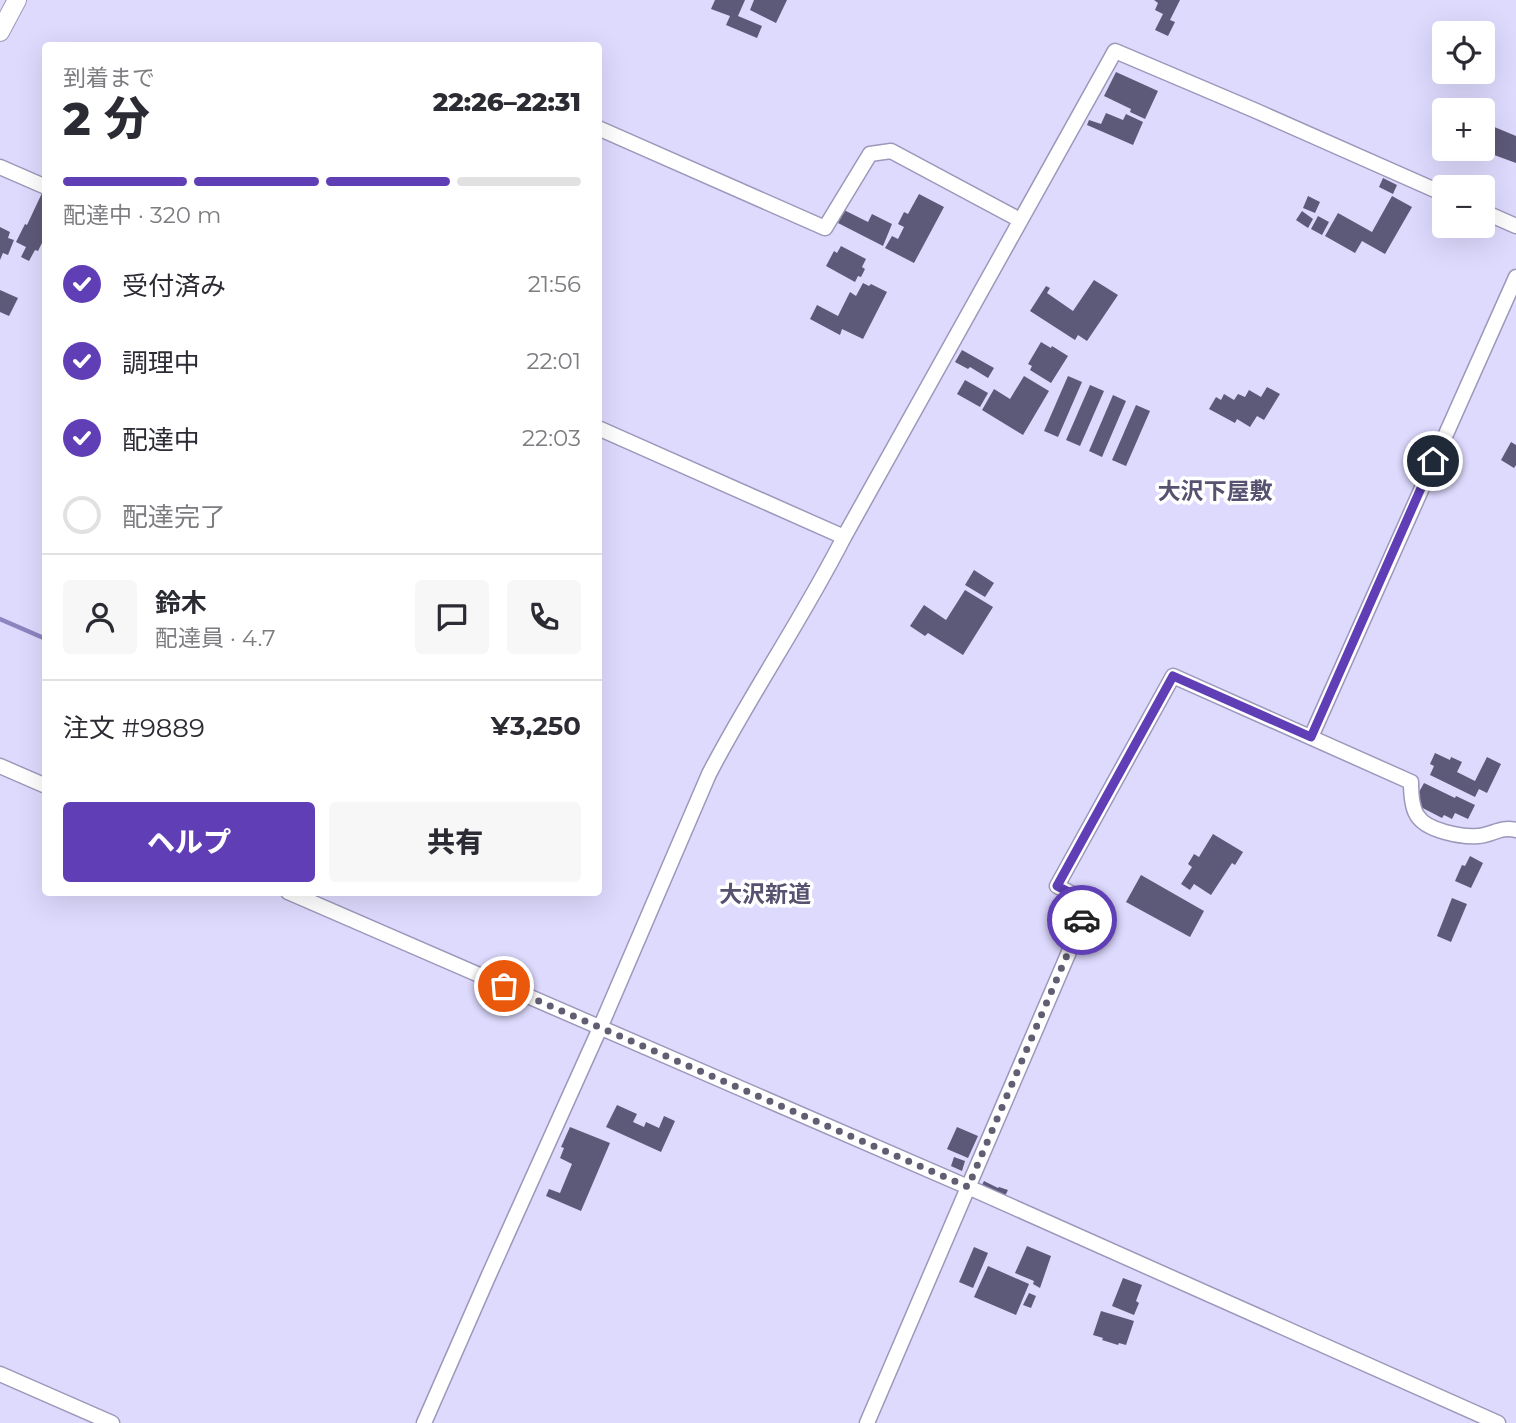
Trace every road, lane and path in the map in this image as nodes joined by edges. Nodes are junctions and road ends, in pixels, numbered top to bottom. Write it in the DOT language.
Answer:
graph roads {
  1 [pos="17,0"];
  2 [pos="0,32"];
  3 [pos="602,130"];
  4 [pos="0,167"];
  5 [pos="42,185"];
  6 [pos="1432,189"];
  7 [pos="1495,217"];
  8 [pos="1020,220"];
  9 [pos="1516,226"];
  10 [pos="1516,277"];
  11 [pos="602,430"];
  12 [pos="844,537"];
  13 [pos="1311,737"];
  14 [pos="0,766"];
  15 [pos="42,784"];
  16 [pos="1516,830"];
  17 [pos="297,896"];
  18 [pos="600,1028"];
  19 [pos="968,1187"];
  20 [pos="0,1374"];
  21 [pos="112,1423"];
  22 [pos="424,1423"];
  23 [pos="867,1423"];
  24 [pos="1498,1423"];
  1 -- 2 [label="street"];
  3 -- 8 [label="street"];
  4 -- 5 [label="street"];
  6 -- 8 [label="street"];
  7 -- 9 [label="street"];
  8 -- 12 [label="street"];
  10 -- 13 [label="street"];
  11 -- 12 [label="street"];
  12 -- 18 [label="street"];
  13 -- 16 [label="street"];
  13 -- 19 [label="street"];
  14 -- 15 [label="street"];
  17 -- 18 [label="street"];
  18 -- 19 [label="street"];
  18 -- 22 [label="street"];
  19 -- 23 [label="street"];
  19 -- 24 [label="street"];
  20 -- 21 [label="street"];
}
